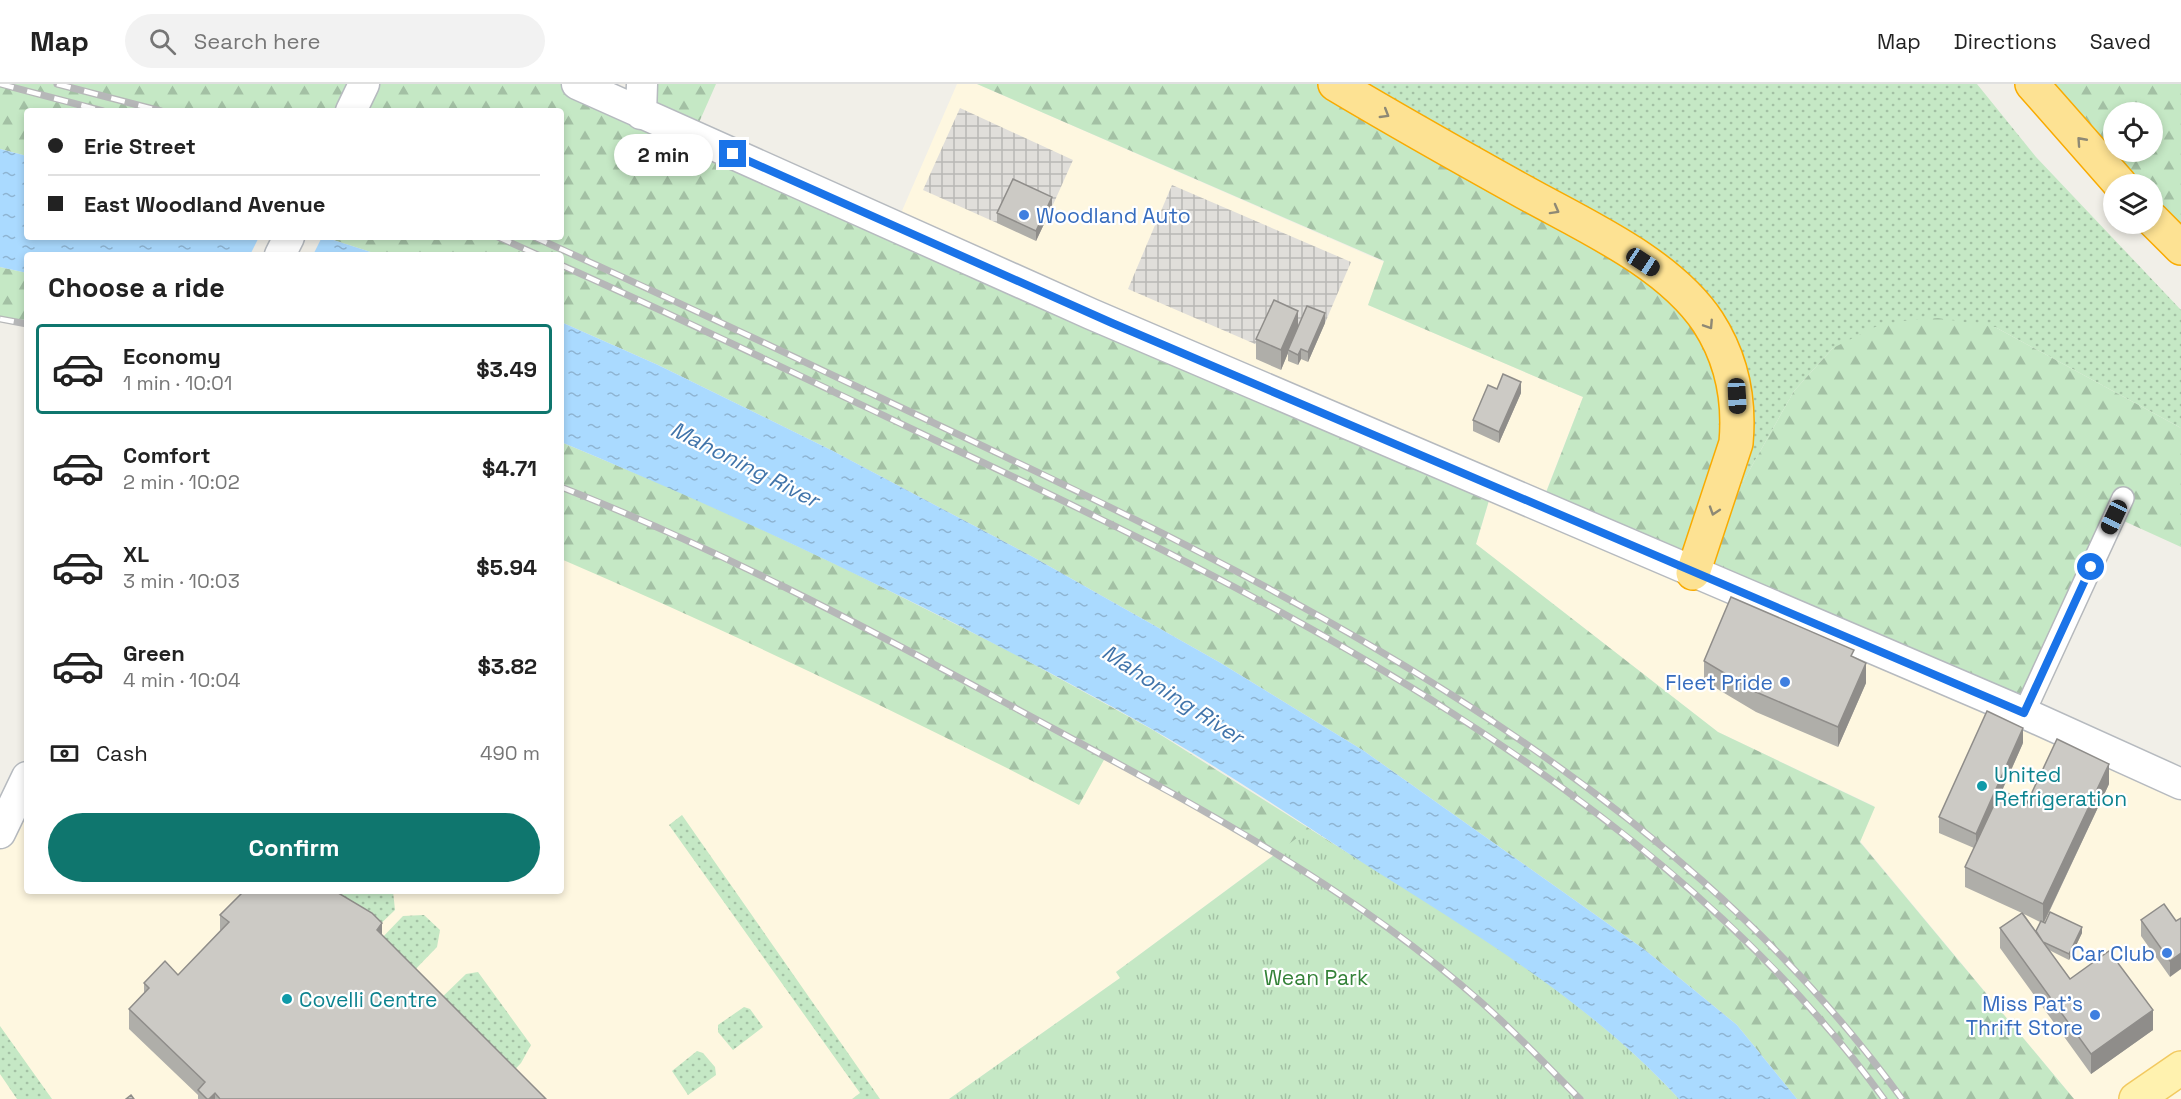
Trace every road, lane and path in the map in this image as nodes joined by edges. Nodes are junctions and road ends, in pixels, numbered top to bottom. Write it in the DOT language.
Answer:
graph roads {
  1 [pos="364,84"];
  2 [pos="577,84"];
  3 [pos="1335,84"];
  4 [pos="2032,84"];
  5 [pos="632,97"];
  6 [pos="352,108"];
  7 [pos="2111,174"];
  8 [pos="2163,230"];
  9 [pos="2181,248"];
  10 [pos="2123,498"];
  11 [pos="1693,573"];
  12 [pos="2024,713"];
  13 [pos="24,783"];
  14 [pos="2181,784"];
  15 [pos="0,833"];
  16 [pos="2181,1068"];
  17 [pos="2136,1099"];
  1 -- 6 [label="main road"];
  2 -- 5 [label="main road"];
  3 -- 11 [label="highway, one-way"];
  7 -- 4 [label="highway, one-way"];
  5 -- 11 [label="main road"];
  8 -- 9 [label="highway"];
  10 -- 12 [label="street"];
  11 -- 12 [label="main road"];
  12 -- 14 [label="main road"];
  13 -- 15 [label="main road"];
  16 -- 17 [label="main road"];
}
